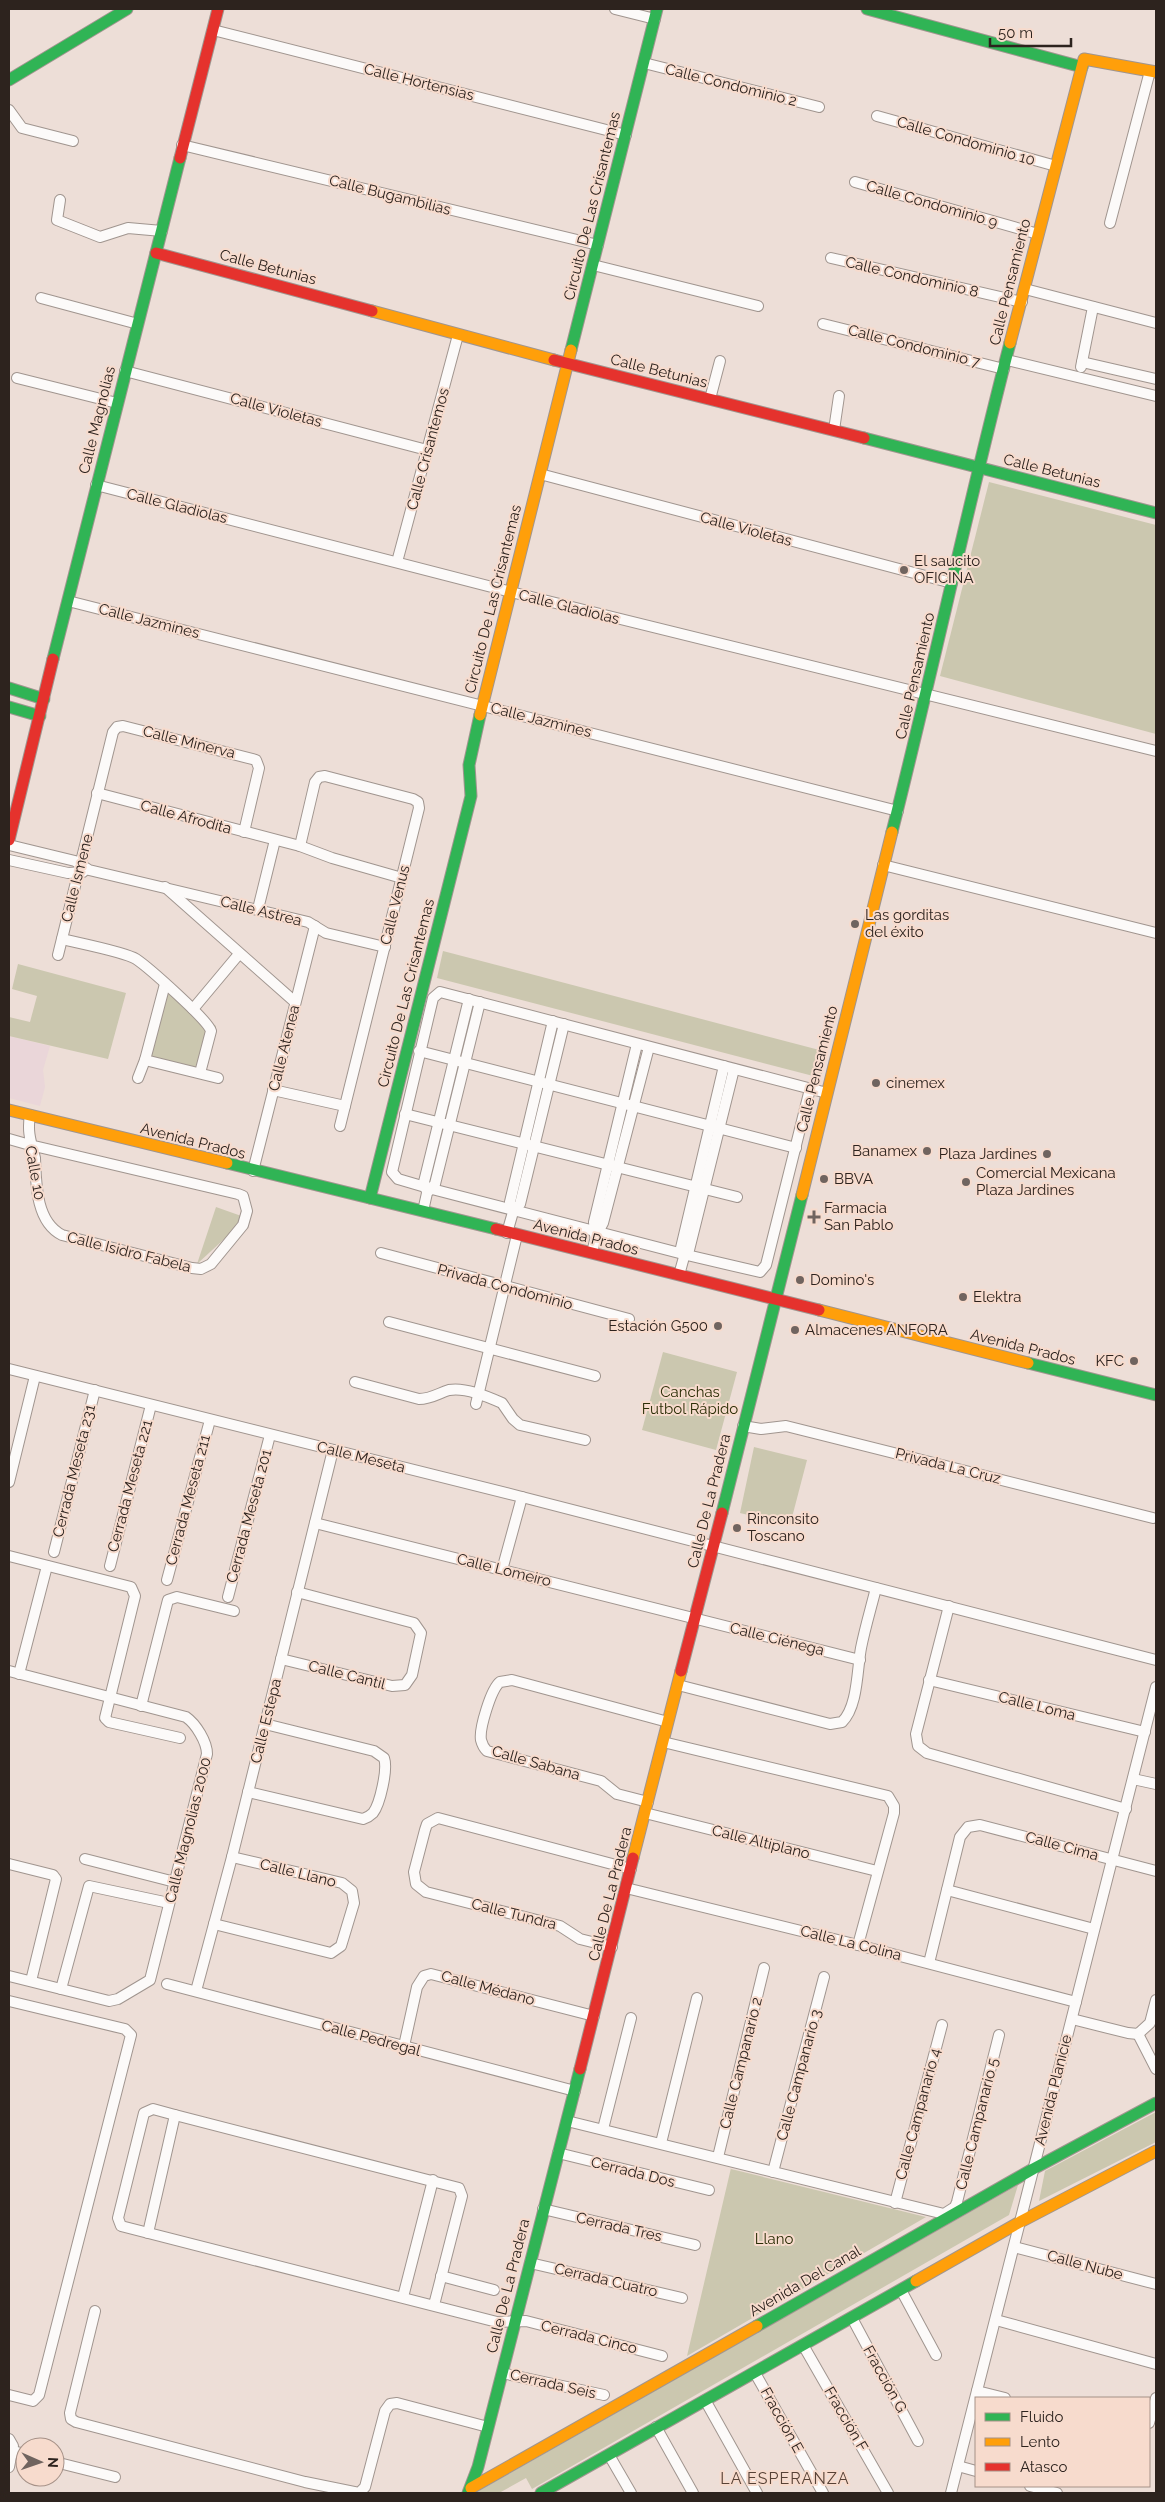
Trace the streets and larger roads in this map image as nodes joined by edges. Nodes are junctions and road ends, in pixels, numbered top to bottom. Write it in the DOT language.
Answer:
graph roads {
  1 [pos="127,9"];
  2 [pos="218,9"];
  3 [pos="615,9"];
  4 [pos="867,9"];
  5 [pos="901,13"];
  6 [pos="656,14"];
  7 [pos="213,30"];
  8 [pos="644,63"];
  9 [pos="1083,63"];
  10 [pos="1153,72"];
  11 [pos="9,80"];
  12 [pos="819,107"];
  13 [pos="9,110"];
  14 [pos="877,116"];
  15 [pos="626,135"];
  16 [pos="73,140"];
  17 [pos="182,145"];
  18 [pos="1056,166"];
  19 [pos="855,182"];
  20 [pos="60,200"];
  21 [pos="1110,223"];
  22 [pos="162,231"];
  23 [pos="1038,234"];
  24 [pos="598,245"];
  25 [pos="156,253"];
  26 [pos="832,258"];
  27 [pos="593,265"];
  28 [pos="1025,290"];
  29 [pos="41,298"];
  30 [pos="1022,302"];
  31 [pos="758,306"];
  32 [pos="1093,307"];
  33 [pos="1156,323"];
  34 [pos="138,324"];
  35 [pos="823,324"];
  36 [pos="458,335"];
  37 [pos="720,361"];
  38 [pos="1082,362"];
  39 [pos="568,364"];
  40 [pos="1005,364"];
  41 [pos="125,371"];
  42 [pos="1079,377"];
  43 [pos="17,378"];
  44 [pos="1156,379"];
  45 [pos="839,396"];
  46 [pos="1156,396"];
  47 [pos="710,399"];
  48 [pos="117,403"];
  49 [pos="834,430"];
  50 [pos="427,450"];
  51 [pos="978,467"];
  52 [pos="540,474"];
  53 [pos="96,485"];
  54 [pos="1156,513"];
  55 [pos="397,562"];
  56 [pos="952,582"];
  57 [pos="511,592"];
  58 [pos="68,601"];
  59 [pos="9,688"];
  60 [pos="926,696"];
  61 [pos="44,698"];
  62 [pos="482,706"];
  63 [pos="9,707"];
  64 [pos="40,716"];
  65 [pos="1156,751"];
  66 [pos="97,793"];
  67 [pos="898,811"];
  68 [pos="244,832"];
  69 [pos="9,840"];
  70 [pos="276,840"];
  71 [pos="9,845"];
  72 [pos="300,846"];
  73 [pos="9,860"];
  74 [pos="884,865"];
  75 [pos="79,868"];
  76 [pos="402,878"];
  77 [pos="164,887"];
  78 [pos="258,909"];
  79 [pos="315,926"];
  80 [pos="1156,933"];
  81 [pos="62,939"];
  82 [pos="385,947"];
  83 [pos="239,954"];
  84 [pos="58,955"];
  85 [pos="165,984"];
  86 [pos="474,1000"];
  87 [pos="296,1002"];
  88 [pos="193,1009"];
  89 [pos="553,1021"];
  90 [pos="564,1024"];
  91 [pos="637,1044"];
  92 [pos="649,1047"];
  93 [pos="419,1051"];
  94 [pos="146,1060"];
  95 [pos="454,1060"];
  96 [pos="465,1062"];
  97 [pos="729,1068"];
  98 [pos="200,1073"];
  99 [pos="138,1078"];
  100 [pos="218,1078"];
  101 [pos="539,1082"];
  102 [pos="550,1085"];
  103 [pos="810,1089"];
  104 [pos="273,1090"];
  105 [pos="827,1093"];
  106 [pos="623,1102"];
  107 [pos="635,1105"];
  108 [pos="345,1106"];
  109 [pos="9,1110"];
  110 [pos="405,1114"];
  111 [pos="30,1115"];
  112 [pos="445,1122"];
  113 [pos="340,1126"];
  114 [pos="715,1126"];
  115 [pos="9,1139"];
  116 [pos="524,1142"];
  117 [pos="30,1145"];
  118 [pos="535,1145"];
  119 [pos="796,1148"];
  120 [pos="607,1164"];
  121 [pos="618,1167"];
  122 [pos="253,1171"];
  123 [pos="700,1188"];
  124 [pos="428,1189"];
  125 [pos="737,1197"];
  126 [pos="370,1198"];
  127 [pos="513,1209"];
  128 [pos="423,1210"];
  129 [pos="53,1229"];
  130 [pos="596,1232"];
  131 [pos="512,1234"];
  132 [pos="381,1253"];
  133 [pos="592,1253"];
  134 [pos="684,1255"];
  135 [pos="679,1275"];
  136 [pos="504,1287"];
  137 [pos="776,1300"];
  138 [pos="629,1319"];
  139 [pos="389,1322"];
  140 [pos="490,1350"];
  141 [pos="9,1370"];
  142 [pos="35,1376"];
  143 [pos="595,1376"];
  144 [pos="355,1382"];
  145 [pos="95,1390"];
  146 [pos="1156,1395"];
  147 [pos="477,1400"];
  148 [pos="151,1405"];
  149 [pos="210,1420"];
  150 [pos="743,1426"];
  151 [pos="270,1435"];
  152 [pos="585,1440"];
  153 [pos="333,1450"];
  154 [pos="9,1482"];
  155 [pos="522,1497"];
  156 [pos="1153,1518"];
  157 [pos="315,1523"];
  158 [pos="714,1546"];
  159 [pos="54,1552"];
  160 [pos="9,1556"];
  161 [pos="47,1566"];
  162 [pos="110,1566"];
  163 [pos="502,1570"];
  164 [pos="167,1580"];
  165 [pos="876,1588"];
  166 [pos="297,1592"];
  167 [pos="228,1597"];
  168 [pos="949,1606"];
  169 [pos="234,1611"];
  170 [pos="694,1618"];
  171 [pos="281,1660"];
  172 [pos="860,1660"];
  173 [pos="1156,1660"];
  174 [pos="14,1673"];
  175 [pos="929,1680"];
  176 [pos="678,1685"];
  177 [pos="1156,1686"];
  178 [pos="109,1698"];
  179 [pos="141,1706"];
  180 [pos="1154,1710"];
  181 [pos="668,1722"];
  182 [pos="265,1724"];
  183 [pos="1145,1732"];
  184 [pos="180,1738"];
  185 [pos="663,1742"];
  186 [pos="1133,1779"];
  187 [pos="1156,1784"];
  188 [pos="248,1792"];
  189 [pos="646,1807"];
  190 [pos="1126,1809"];
  191 [pos="232,1857"];
  192 [pos="85,1859"];
  193 [pos="1112,1860"];
  194 [pos="9,1864"];
  195 [pos="630,1868"];
  196 [pos="1156,1870"];
  197 [pos="878,1871"];
  198 [pos="175,1882"];
  199 [pos="626,1888"];
  200 [pos="947,1890"];
  201 [pos="170,1904"];
  202 [pos="214,1924"];
  203 [pos="1094,1929"];
  204 [pos="858,1945"];
  205 [pos="612,1947"];
  206 [pos="929,1963"];
  207 [pos="764,1968"];
  208 [pos="9,1976"];
  209 [pos="824,1977"];
  210 [pos="30,1981"];
  211 [pos="167,1984"];
  212 [pos="61,1990"];
  213 [pos="196,1992"];
  214 [pos="697,1998"];
  215 [pos="9,2000"];
  216 [pos="1156,2000"];
  217 [pos="1076,2002"];
  218 [pos="594,2016"];
  219 [pos="631,2018"];
  220 [pos="1072,2019"];
  221 [pos="942,2025"];
  222 [pos="1138,2034"];
  223 [pos="999,2035"];
  224 [pos="404,2046"];
  225 [pos="1156,2069"];
  226 [pos="575,2092"];
  227 [pos="1156,2103"];
  228 [pos="176,2115"];
  229 [pos="567,2121"];
  230 [pos="603,2129"];
  231 [pos="661,2143"];
  232 [pos="1156,2151"];
  233 [pos="558,2153"];
  234 [pos="718,2157"];
  235 [pos="1033,2169"];
  236 [pos="773,2172"];
  237 [pos="433,2180"];
  238 [pos="709,2190"];
  239 [pos="895,2204"];
  240 [pos="544,2209"];
  241 [pos="1020,2222"];
  242 [pos="148,2233"];
  243 [pos="694,2245"];
  244 [pos="1014,2247"];
  245 [pos="530,2263"];
  246 [pos="441,2276"];
  247 [pos="1156,2284"];
  248 [pos="494,2290"];
  249 [pos="901,2290"];
  250 [pos="403,2297"];
  251 [pos="682,2298"];
  252 [pos="434,2305"];
  253 [pos="94,2311"];
  254 [pos="852,2318"];
  255 [pos="996,2320"];
  256 [pos="515,2321"];
  257 [pos="803,2345"];
  258 [pos="936,2355"];
  259 [pos="662,2356"];
  260 [pos="1156,2364"];
  261 [pos="502,2372"];
  262 [pos="755,2373"];
  263 [pos="977,2391"];
  264 [pos="9,2395"];
  265 [pos="604,2395"];
  266 [pos="975,2397"];
  267 [pos="1001,2397"];
  268 [pos="1156,2398"];
  269 [pos="975,2399"];
  270 [pos="705,2400"];
  271 [pos="1150,2419"];
  272 [pos="488,2427"];
  273 [pos="656,2427"];
  274 [pos="9,2439"];
  275 [pos="918,2440"];
  276 [pos="13,2451"];
  277 [pos="609,2455"];
  278 [pos="65,2464"];
  279 [pos="958,2466"];
  280 [pos="9,2467"];
  281 [pos="975,2471"];
  282 [pos="115,2477"];
  283 [pos="1034,2487"];
  284 [pos="562,2488"];
  285 [pos="469,2491"];
  286 [pos="541,2493"];
  287 [pos="631,2493"];
  288 [pos="693,2493"];
  289 [pos="757,2493"];
  290 [pos="823,2493"];
  291 [pos="888,2493"];
  292 [pos="951,2493"];
  293 [pos="1057,2493"];
  1 -- 11 [label="street"];
  2 -- 7 [label="street, Calle Magnolias"];
  3 -- 6 [label="street"];
  4 -- 5 [label="street"];
  5 -- 9 [label="street"];
  6 -- 8 [label="street, Circuito De Las Crisantemas"];
  7 -- 15 [label="street, Calle Hortensias"];
  7 -- 17 [label="street, Calle Magnolias"];
  8 -- 12 [label="street, Calle Condominio 2"];
  8 -- 15 [label="street, Circuito De Las Crisantemas"];
  9 -- 10 [label="street"];
  9 -- 18 [label="street, Calle Pensamiento"];
  10 -- 21 [label="street"];
  13 -- 16 [label="street"];
  14 -- 18 [label="street, Calle Condominio 10"];
  15 -- 24 [label="street, Circuito De Las Crisantemas"];
  17 -- 22 [label="street, Calle Magnolias"];
  17 -- 24 [label="street, Calle Bugambilias"];
  18 -- 23 [label="street, Calle Pensamiento"];
  19 -- 23 [label="street, Calle Condominio 9"];
  20 -- 22 [label="street"];
  22 -- 25 [label="street, Calle Magnolias"];
  23 -- 28 [label="street, Calle Pensamiento"];
  24 -- 27 [label="street, Circuito De Las Crisantemas"];
  25 -- 34 [label="street, Calle Magnolias"];
  25 -- 36 [label="street, Calle Betunias"];
  26 -- 30 [label="street, Calle Condominio 8"];
  27 -- 31 [label="street"];
  27 -- 39 [label="street, Circuito De Las Crisantemas"];
  28 -- 30 [label="street, Calle Pensamiento"];
  28 -- 32 [label="street"];
  29 -- 34 [label="street"];
  30 -- 40 [label="street, Calle Pensamiento"];
  32 -- 33 [label="street"];
  32 -- 38 [label="street"];
  34 -- 41 [label="street, Calle Magnolias"];
  35 -- 40 [label="street, Calle Condominio 7"];
  36 -- 39 [label="street, Calle Betunias"];
  36 -- 50 [label="street, Calle Crisantemos"];
  37 -- 47 [label="street"];
  38 -- 42 [label="street"];
  38 -- 44 [label="street"];
  39 -- 47 [label="street, Calle Betunias"];
  39 -- 52 [label="street, Circuito De Las Crisantemas"];
  40 -- 42 [label="street, Calle Condominio 7"];
  40 -- 51 [label="street, Calle Pensamiento"];
  41 -- 48 [label="street, Calle Magnolias"];
  41 -- 50 [label="street, Calle Violetas"];
  42 -- 46 [label="street, Calle Condominio 7"];
  43 -- 48 [label="street"];
  45 -- 49 [label="street"];
  47 -- 49 [label="street, Calle Betunias"];
  48 -- 53 [label="street, Calle Magnolias"];
  49 -- 51 [label="street, Calle Betunias"];
  50 -- 55 [label="street, Calle Crisantemos"];
  51 -- 54 [label="street, Calle Betunias"];
  51 -- 56 [label="street, Calle Pensamiento"];
  52 -- 56 [label="street, Calle Violetas"];
  52 -- 57 [label="street, Circuito De Las Crisantemas"];
  53 -- 55 [label="street, Calle Gladiolas"];
  53 -- 58 [label="street, Calle Magnolias"];
  55 -- 57 [label="street, Calle Gladiolas"];
  56 -- 60 [label="street, Calle Pensamiento"];
  57 -- 60 [label="street, Calle Gladiolas"];
  57 -- 62 [label="street, Circuito De Las Crisantemas"];
  58 -- 61 [label="street, Calle Magnolias"];
  58 -- 62 [label="street, Calle Jazmines"];
  59 -- 61 [label="street"];
  60 -- 65 [label="street, Calle Gladiolas"];
  60 -- 67 [label="street, Calle Pensamiento"];
  61 -- 64 [label="street, Calle Magnolias"];
  62 -- 67 [label="street, Calle Jazmines"];
  62 -- 126 [label="street, Circuito De Las Crisantemas"];
  63 -- 64 [label="street"];
  64 -- 69 [label="street, Calle Magnolias"];
  66 -- 68 [label="street, Calle Afrodita"];
  66 -- 68 [label="street, Calle Minerva"];
  66 -- 75 [label="street, Calle Ismene"];
  67 -- 74 [label="street, Calle Pensamiento"];
  68 -- 70 [label="street, Calle Afrodita"];
  70 -- 72 [label="street, Calle Afrodita"];
  70 -- 78 [label="street"];
  71 -- 75 [label="street, Calle Astrea"];
  72 -- 76 [label="street, Calle Afrodita"];
  72 -- 76 [label="street, Calle Venus"];
  73 -- 75 [label="street, Calle Astrea"];
  74 -- 80 [label="street"];
  74 -- 105 [label="street, Calle Pensamiento"];
  75 -- 77 [label="street, Calle Astrea"];
  75 -- 81 [label="street, Calle Ismene"];
  76 -- 82 [label="street, Calle Venus"];
  77 -- 78 [label="street, Calle Astrea"];
  77 -- 83 [label="street, Calle Astrea"];
  78 -- 79 [label="street, Calle Astrea"];
  79 -- 82 [label="street, Calle Astrea"];
  79 -- 87 [label="street, Calle Atenea"];
  81 -- 84 [label="street"];
  81 -- 85 [label="street, Calle Ismene"];
  82 -- 108 [label="street, Calle Venus"];
  83 -- 87 [label="street, Calle Astrea"];
  83 -- 88 [label="street"];
  85 -- 88 [label="street, Calle Ismene"];
  85 -- 94 [label="street"];
  86 -- 89 [label="street"];
  86 -- 93 [label="street"];
  86 -- 95 [label="street"];
  86 -- 96 [label="street"];
  87 -- 104 [label="street, Calle Atenea"];
  88 -- 98 [label="street, Calle Ismene"];
  89 -- 90 [label="street"];
  89 -- 101 [label="street"];
  90 -- 91 [label="street"];
  90 -- 102 [label="street"];
  91 -- 92 [label="street"];
  91 -- 106 [label="street"];
  92 -- 97 [label="street"];
  92 -- 107 [label="street"];
  93 -- 95 [label="street"];
  93 -- 110 [label="street"];
  94 -- 98 [label="street"];
  94 -- 99 [label="street"];
  95 -- 96 [label="street"];
  95 -- 112 [label="street"];
  96 -- 101 [label="street"];
  96 -- 112 [label="street"];
  97 -- 103 [label="street"];
  97 -- 114 [label="street"];
  98 -- 100 [label="street"];
  101 -- 102 [label="street"];
  101 -- 116 [label="street"];
  102 -- 106 [label="street"];
  102 -- 118 [label="street"];
  103 -- 105 [label="street"];
  103 -- 119 [label="street"];
  104 -- 108 [label="street"];
  104 -- 122 [label="street, Calle Atenea"];
  105 -- 137 [label="street, Calle Pensamiento"];
  106 -- 107 [label="street"];
  106 -- 120 [label="street"];
  107 -- 114 [label="street"];
  107 -- 121 [label="street"];
  108 -- 113 [label="street, Calle Venus"];
  109 -- 111 [label="street, Avenida Prados"];
  110 -- 112 [label="street"];
  110 -- 124 [label="street"];
  111 -- 117 [label="street, Calle 10"];
  111 -- 122 [label="street, Avenida Prados"];
  112 -- 116 [label="street"];
  112 -- 124 [label="street"];
  114 -- 119 [label="street"];
  114 -- 123 [label="street"];
  115 -- 117 [label="street"];
  116 -- 118 [label="street"];
  116 -- 127 [label="street"];
  117 -- 129 [label="street, Calle 10"];
  117 -- 129 [label="street, Calle Isidro Fabela"];
  118 -- 120 [label="street"];
  118 -- 127 [label="street"];
  119 -- 134 [label="street"];
  120 -- 121 [label="street"];
  120 -- 130 [label="street"];
  121 -- 123 [label="street"];
  121 -- 130 [label="street"];
  122 -- 126 [label="street, Avenida Prados"];
  123 -- 125 [label="street"];
  123 -- 134 [label="street"];
  124 -- 127 [label="street"];
  124 -- 128 [label="street"];
  126 -- 128 [label="street, Avenida Prados"];
  127 -- 130 [label="street"];
  127 -- 131 [label="street"];
  128 -- 131 [label="street, Avenida Prados"];
  130 -- 133 [label="street"];
  130 -- 134 [label="street"];
  131 -- 133 [label="street, Avenida Prados"];
  131 -- 136 [label="street"];
  132 -- 136 [label="street, Privada Condominio"];
  133 -- 135 [label="street, Avenida Prados"];
  134 -- 135 [label="street"];
  135 -- 137 [label="street, Avenida Prados"];
  136 -- 138 [label="street, Privada Condominio"];
  136 -- 140 [label="street"];
  137 -- 146 [label="street, Avenida Prados"];
  137 -- 150 [label="street, Calle De La Pradera"];
  139 -- 140 [label="street"];
  140 -- 143 [label="street"];
  140 -- 147 [label="street"];
  141 -- 142 [label="street, Calle Meseta"];
  142 -- 145 [label="street, Calle Meseta"];
  142 -- 154 [label="street"];
  144 -- 147 [label="street"];
  145 -- 148 [label="street, Calle Meseta"];
  145 -- 159 [label="street, Cerrada Meseta 231"];
  147 -- 152 [label="street"];
  148 -- 149 [label="street, Calle Meseta"];
  148 -- 162 [label="street, Cerrada Meseta 221"];
  149 -- 151 [label="street, Calle Meseta"];
  149 -- 164 [label="street, Cerrada Meseta 211"];
  150 -- 156 [label="street, Privada La Cruz"];
  150 -- 158 [label="street, Calle De La Pradera"];
  151 -- 153 [label="street, Calle Meseta"];
  151 -- 167 [label="street, Cerrada Meseta 201"];
  153 -- 155 [label="street, Calle Meseta"];
  153 -- 157 [label="street, Calle Estepa"];
  155 -- 158 [label="street, Calle Meseta"];
  155 -- 163 [label="street"];
  157 -- 163 [label="street, Calle Lomeiro"];
  157 -- 166 [label="street, Calle Estepa"];
  158 -- 165 [label="street, Calle Meseta"];
  158 -- 170 [label="street, Calle De La Pradera"];
  160 -- 161 [label="street"];
  161 -- 174 [label="street"];
  161 -- 178 [label="street"];
  163 -- 170 [label="street, Calle Lomeiro"];
  165 -- 168 [label="street, Calle Meseta"];
  165 -- 172 [label="street"];
  166 -- 171 [label="street, Calle Estepa"];
  166 -- 171 [label="street, Calle Cantil"];
  168 -- 173 [label="street, Calle Meseta"];
  168 -- 175 [label="street"];
  169 -- 179 [label="street"];
  170 -- 172 [label="street, Calle Ciénega"];
  170 -- 176 [label="street, Calle De La Pradera"];
  171 -- 182 [label="street, Calle Estepa"];
  172 -- 176 [label="street"];
  174 -- 178 [label="street, Calle Magnolias 2000"];
  175 -- 183 [label="street, Calle Loma"];
  175 -- 190 [label="street"];
  176 -- 181 [label="street, Calle De La Pradera"];
  177 -- 180 [label="street, Avenida Planicie"];
  178 -- 179 [label="street, Calle Magnolias 2000"];
  178 -- 184 [label="street"];
  179 -- 198 [label="street, Calle Magnolias 2000"];
  180 -- 183 [label="street, Avenida Planicie"];
  181 -- 185 [label="street, Calle De La Pradera"];
  181 -- 189 [label="street, Calle Sabana"];
  182 -- 188 [label="street, Calle Estepa"];
  182 -- 188 [label="street"];
  183 -- 186 [label="street, Avenida Planicie"];
  185 -- 189 [label="street, Calle De La Pradera"];
  185 -- 197 [label="street"];
  186 -- 187 [label="street"];
  186 -- 190 [label="street, Avenida Planicie"];
  188 -- 191 [label="street, Calle Estepa"];
  189 -- 195 [label="street, Calle De La Pradera"];
  189 -- 197 [label="street, Calle Altiplano"];
  190 -- 193 [label="street, Avenida Planicie"];
  191 -- 202 [label="street, Calle Estepa"];
  191 -- 202 [label="street, Calle Llano"];
  192 -- 198 [label="street"];
  193 -- 196 [label="street, Calle Cima"];
  193 -- 200 [label="street, Calle Cima"];
  193 -- 203 [label="street, Avenida Planicie"];
  194 -- 210 [label="street"];
  195 -- 199 [label="street, Calle De La Pradera"];
  195 -- 205 [label="street, Calle Tundra"];
  197 -- 204 [label="street"];
  198 -- 201 [label="street, Calle Magnolias 2000"];
  199 -- 204 [label="street, Calle La Colina"];
  199 -- 205 [label="street, Calle De La Pradera"];
  200 -- 203 [label="street"];
  200 -- 206 [label="street"];
  201 -- 212 [label="street, Calle Magnolias 2000"];
  201 -- 212 [label="street"];
  202 -- 213 [label="street, Calle Estepa"];
  203 -- 217 [label="street, Avenida Planicie"];
  204 -- 206 [label="street, Calle La Colina"];
  205 -- 218 [label="street, Calle De La Pradera"];
  206 -- 217 [label="street, Calle La Colina"];
  207 -- 234 [label="street, Calle Campanario 2"];
  208 -- 210 [label="street"];
  209 -- 236 [label="street, Calle Campanario 3"];
  210 -- 212 [label="street"];
  211 -- 213 [label="street, Calle Pedregal"];
  213 -- 224 [label="street, Calle Pedregal"];
  214 -- 231 [label="street"];
  215 -- 264 [label="street"];
  216 -- 222 [label="street"];
  217 -- 220 [label="street, Avenida Planicie"];
  218 -- 224 [label="street, Calle Médano"];
  218 -- 226 [label="street, Calle De La Pradera"];
  219 -- 230 [label="street"];
  220 -- 222 [label="street"];
  220 -- 235 [label="street, Avenida Planicie"];
  221 -- 239 [label="street, Calle Campanario 4"];
  222 -- 225 [label="street"];
  223 -- 239 [label="street, Calle Campanario 5"];
  224 -- 226 [label="street, Calle Pedregal"];
  226 -- 229 [label="street, Calle De La Pradera"];
  227 -- 235 [label="street, Avenida Del Canal"];
  228 -- 237 [label="street"];
  228 -- 242 [label="street"];
  228 -- 242 [label="street, Cerrada Cinco"];
  229 -- 230 [label="street"];
  229 -- 233 [label="street, Calle De La Pradera"];
  230 -- 231 [label="street"];
  231 -- 234 [label="street"];
  232 -- 241 [label="street"];
  233 -- 238 [label="street, Cerrada Dos"];
  233 -- 240 [label="street, Calle De La Pradera"];
  234 -- 236 [label="street"];
  235 -- 241 [label="street, Avenida Planicie"];
  235 -- 285 [label="street, Avenida Del Canal"];
  236 -- 239 [label="street"];
  237 -- 246 [label="street"];
  237 -- 250 [label="street"];
  240 -- 243 [label="street, Cerrada Tres"];
  240 -- 245 [label="street, Calle De La Pradera"];
  241 -- 244 [label="street, Avenida Planicie"];
  241 -- 249 [label="street"];
  242 -- 250 [label="street, Cerrada Cinco"];
  244 -- 247 [label="street, Calle Nube"];
  244 -- 255 [label="street, Avenida Planicie"];
  245 -- 251 [label="street, Cerrada Cuatro"];
  245 -- 256 [label="street, Calle De La Pradera"];
  246 -- 248 [label="street"];
  246 -- 252 [label="street"];
  249 -- 254 [label="street"];
  249 -- 258 [label="street"];
  250 -- 252 [label="street, Cerrada Cinco"];
  252 -- 256 [label="street, Cerrada Cinco"];
  253 -- 272 [label="street"];
  254 -- 257 [label="street"];
  254 -- 275 [label="street, Fracción G"];
  255 -- 260 [label="street"];
  255 -- 263 [label="street, Avenida Planicie"];
  256 -- 259 [label="street, Cerrada Cinco"];
  256 -- 261 [label="street, Calle De La Pradera"];
  257 -- 262 [label="street"];
  257 -- 291 [label="street, Fracción F"];
  261 -- 265 [label="street, Cerrada Seis"];
  261 -- 272 [label="street, Calle De La Pradera"];
  262 -- 270 [label="street"];
  262 -- 290 [label="street, Fracción E"];
  263 -- 266 [label="street, Avenida Planicie"];
  263 -- 267 [label="street"];
  268 -- 271 [label="street"];
  269 -- 279 [label="street, Avenida Planicie"];
  270 -- 273 [label="street"];
  270 -- 289 [label="street"];
  272 -- 285 [label="street, Calle De La Pradera"];
  273 -- 277 [label="street"];
  273 -- 288 [label="street"];
  274 -- 276 [label="street"];
  276 -- 280 [label="street"];
  277 -- 284 [label="street"];
  277 -- 287 [label="street"];
  278 -- 282 [label="street"];
  279 -- 281 [label="street"];
  279 -- 292 [label="street, Avenida Planicie"];
  283 -- 293 [label="street"];
  284 -- 286 [label="street"];
}
